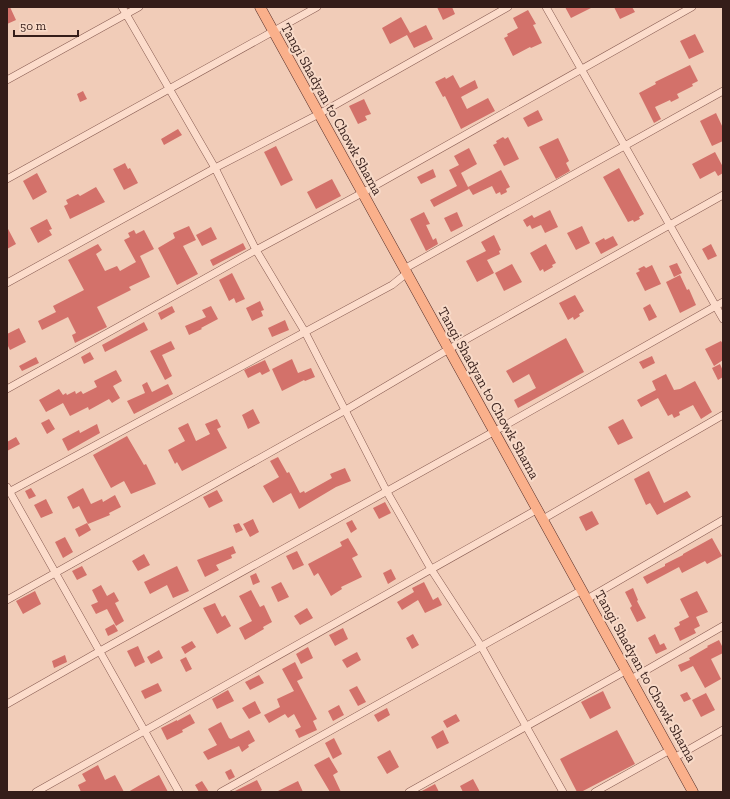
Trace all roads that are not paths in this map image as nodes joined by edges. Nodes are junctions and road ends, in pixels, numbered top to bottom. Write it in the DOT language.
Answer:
graph roads {
  1 [pos="122,7"];
  2 [pos="139,7"];
  3 [pos="260,7"];
  4 [pos="317,7"];
  5 [pos="508,7"];
  6 [pos="546,7"];
  7 [pos="692,7"];
  8 [pos="127,15"];
  9 [pos="274,31"];
  10 [pos="581,70"];
  11 [pos="7,80"];
  12 [pos="169,89"];
  13 [pos="723,91"];
  14 [pos="319,114"];
  15 [pos="624,146"];
  16 [pos="215,168"];
  17 [pos="7,179"];
  18 [pos="362,193"];
  19 [pos="723,194"];
  20 [pos="669,225"];
  21 [pos="256,250"];
  22 [pos="405,271"];
  23 [pos="7,283"];
  24 [pos="723,302"];
  25 [pos="716,307"];
  26 [pos="723,319"];
  27 [pos="305,332"];
  28 [pos="450,349"];
  29 [pos="7,389"];
  30 [pos="344,411"];
  31 [pos="723,415"];
  32 [pos="495,431"];
  33 [pos="8,490"];
  34 [pos="387,492"];
  35 [pos="538,509"];
  36 [pos="543,519"];
  37 [pos="723,520"];
  38 [pos="430,570"];
  39 [pos="56,573"];
  40 [pos="585,594"];
  41 [pos="7,600"];
  42 [pos="723,626"];
  43 [pos="481,646"];
  44 [pos="100,651"];
  45 [pos="629,675"];
  46 [pos="7,704"];
  47 [pos="526,726"];
  48 [pos="723,730"];
  49 [pos="145,731"];
  50 [pos="672,754"];
  51 [pos="36,792"];
  52 [pos="180,792"];
  53 [pos="221,792"];
  54 [pos="409,792"];
  55 [pos="563,792"];
  56 [pos="595,792"];
  57 [pos="693,792"];
  1 -- 8 [label="street"];
  2 -- 8 [label="street"];
  3 -- 9 [label="main road, Tangi Shadyan to Chowk Shama"];
  4 -- 9 [label="street"];
  5 -- 14 [label="street"];
  6 -- 10 [label="street"];
  7 -- 10 [label="street"];
  8 -- 11 [label="street"];
  8 -- 12 [label="street"];
  9 -- 12 [label="street"];
  9 -- 14 [label="main road, Tangi Shadyan to Chowk Shama"];
  10 -- 15 [label="street"];
  10 -- 18 [label="street"];
  12 -- 16 [label="street"];
  12 -- 17 [label="street"];
  13 -- 15 [label="street"];
  14 -- 16 [label="street"];
  14 -- 18 [label="main road, Tangi Shadyan to Chowk Shama"];
  15 -- 20 [label="street"];
  15 -- 22 [label="street"];
  16 -- 21 [label="street"];
  16 -- 23 [label="street"];
  18 -- 21 [label="street"];
  18 -- 22 [label="main road, Tangi Shadyan to Chowk Shama"];
  19 -- 20 [label="street"];
  20 -- 25 [label="street"];
  20 -- 28 [label="street"];
  21 -- 27 [label="street"];
  21 -- 29 [label="street"];
  22 -- 27 [label="street"];
  22 -- 28 [label="main road, Tangi Shadyan to Chowk Shama"];
  24 -- 25 [label="street"];
  25 -- 26 [label="street"];
  25 -- 32 [label="street"];
  27 -- 30 [label="street"];
  27 -- 33 [label="street"];
  28 -- 30 [label="street"];
  28 -- 32 [label="main road, Tangi Shadyan to Chowk Shama"];
  30 -- 34 [label="street"];
  30 -- 39 [label="street"];
  31 -- 36 [label="street"];
  32 -- 34 [label="street"];
  32 -- 35 [label="main road, Tangi Shadyan to Chowk Shama"];
  33 -- 39 [label="street"];
  34 -- 38 [label="street"];
  34 -- 44 [label="street"];
  35 -- 36 [label="main road, Tangi Shadyan to Chowk Shama"];
  35 -- 38 [label="street"];
  36 -- 40 [label="main road, Tangi Shadyan to Chowk Shama"];
  37 -- 40 [label="street"];
  38 -- 43 [label="street"];
  38 -- 49 [label="street"];
  39 -- 41 [label="street"];
  39 -- 44 [label="street"];
  40 -- 43 [label="street"];
  40 -- 45 [label="main road, Tangi Shadyan to Chowk Shama"];
  42 -- 45 [label="street"];
  43 -- 47 [label="street"];
  43 -- 53 [label="street"];
  44 -- 46 [label="street"];
  44 -- 49 [label="street"];
  45 -- 47 [label="street"];
  45 -- 50 [label="main road, Tangi Shadyan to Chowk Shama"];
  47 -- 54 [label="street"];
  47 -- 55 [label="street"];
  48 -- 50 [label="street"];
  49 -- 51 [label="street"];
  49 -- 52 [label="street"];
  50 -- 56 [label="street"];
  50 -- 57 [label="main road, Tangi Shadyan to Chowk Shama"];
}
